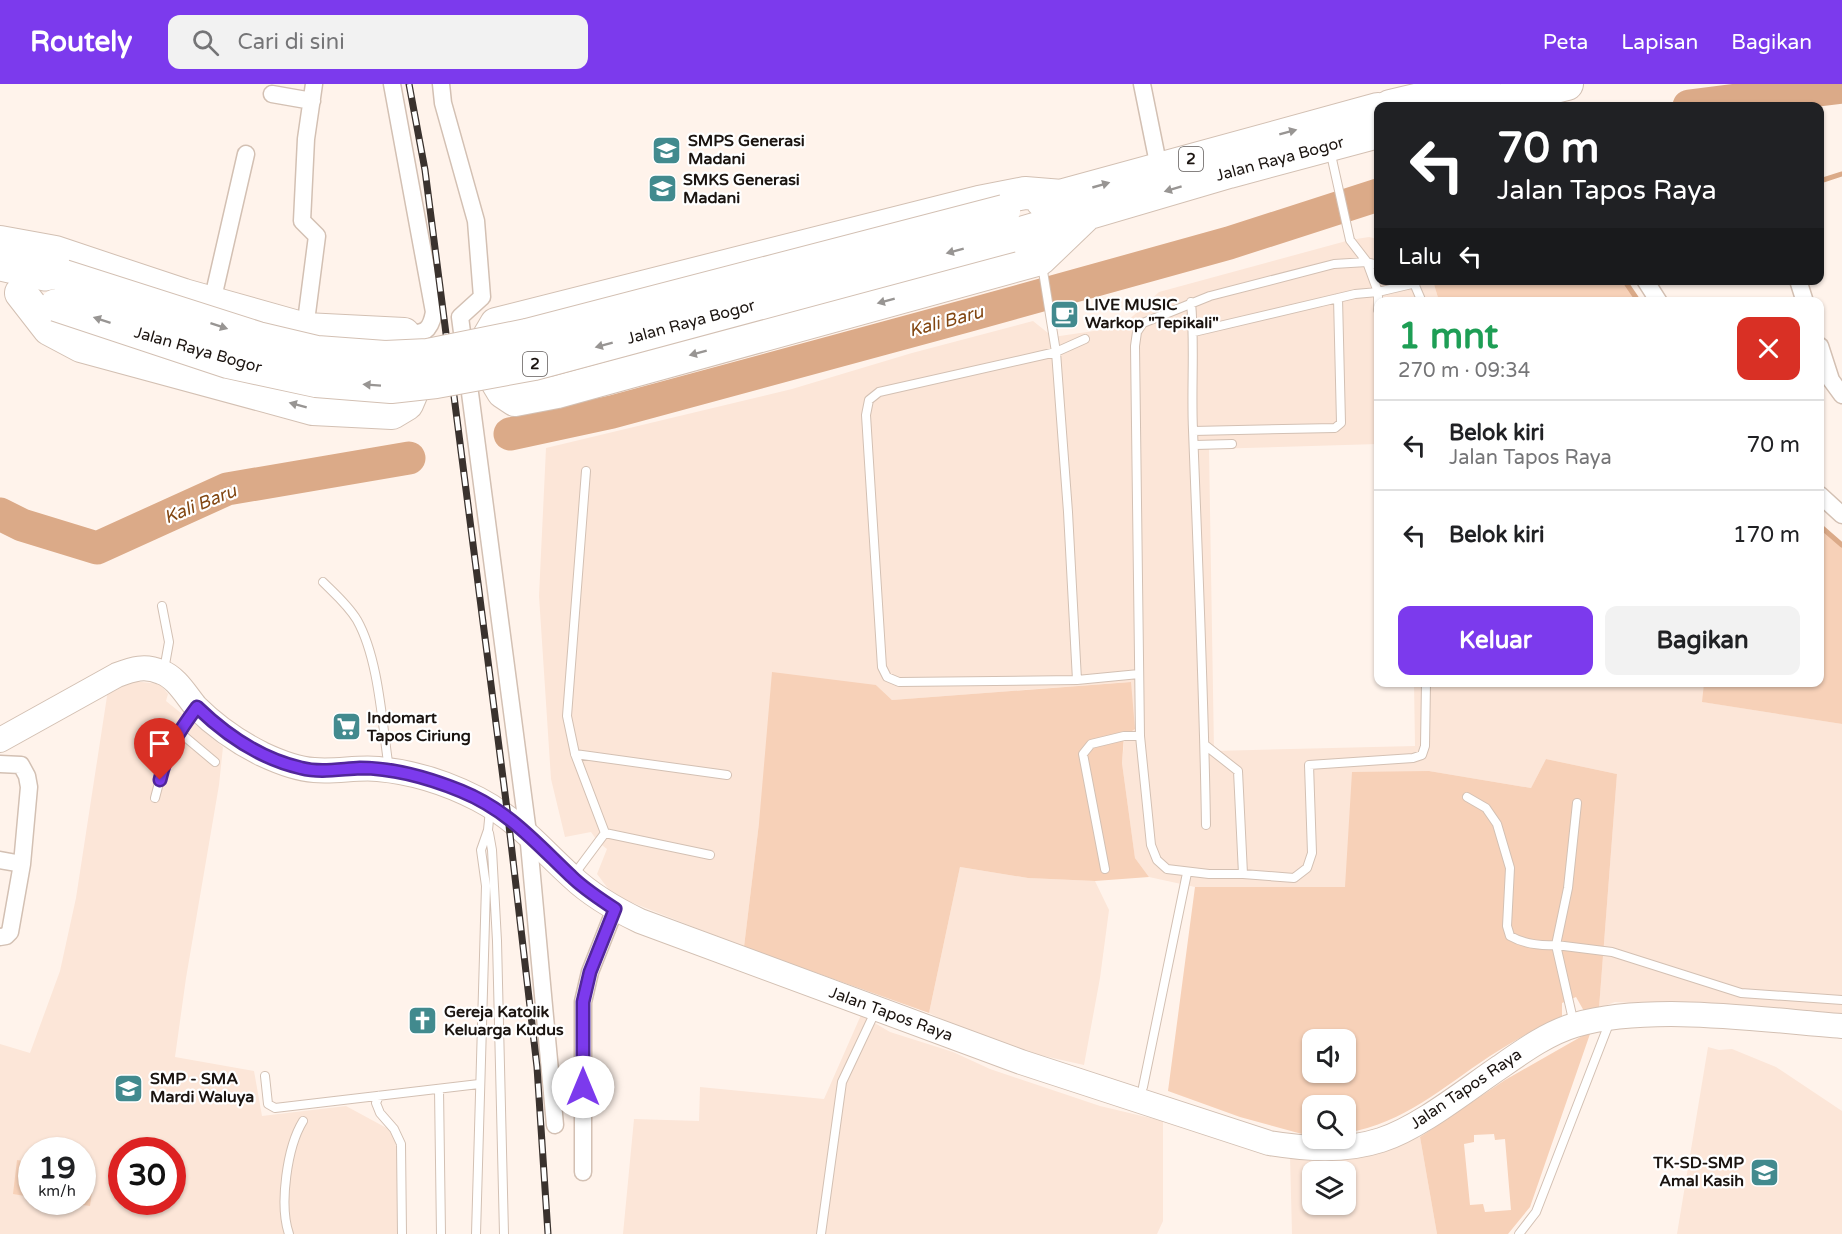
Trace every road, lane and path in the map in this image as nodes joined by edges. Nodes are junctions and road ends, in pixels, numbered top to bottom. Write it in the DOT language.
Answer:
graph roads {
  1 [pos="392,84"];
  2 [pos="441,84"];
  3 [pos="1142,84"];
  4 [pos="1485,84"];
  5 [pos="1567,84"];
  6 [pos="313,92"];
  7 [pos="272,94"];
  8 [pos="1416,102"];
  9 [pos="1495,102"];
  10 [pos="1374,111"];
  11 [pos="1374,132"];
  12 [pos="1326,134"];
  13 [pos="246,154"];
  14 [pos="1145,181"];
  15 [pos="1062,196"];
  16 [pos="1088,213"];
  17 [pos="1007,223"];
  18 [pos="0,242"];
  19 [pos="0,251"];
  20 [pos="1367,262"];
  21 [pos="1374,264"];
  22 [pos="1042,266"];
  23 [pos="0,267"];
  24 [pos="62,275"];
  25 [pos="1374,281"];
  26 [pos="1375,285"];
  27 [pos="1403,285"];
  28 [pos="11,288"];
  29 [pos="1378,292"];
  30 [pos="1378,297"];
  31 [pos="1338,298"];
  32 [pos="212,302"];
  33 [pos="1191,302"];
  34 [pos="496,324"];
  35 [pos="305,329"];
  36 [pos="462,332"];
  37 [pos="1194,332"];
  38 [pos="404,334"];
  39 [pos="1085,339"];
  40 [pos="1056,352"];
  41 [pos="1824,358"];
  42 [pos="1842,395"];
  43 [pos="1192,431"];
  44 [pos="1232,444"];
  45 [pos="1194,445"];
  46 [pos="586,471"];
  47 [pos="1824,499"];
  48 [pos="1842,515"];
  49 [pos="323,582"];
  50 [pos="162,606"];
  51 [pos="164,672"];
  52 [pos="1139,674"];
  53 [pos="1077,680"];
  54 [pos="1426,687"];
  55 [pos="197,707"];
  56 [pos="178,731"];
  57 [pos="2,735"];
  58 [pos="1140,736"];
  59 [pos="1205,745"];
  60 [pos="575,754"];
  61 [pos="215,762"];
  62 [pos="0,764"];
  63 [pos="390,771"];
  64 [pos="727,775"];
  65 [pos="1467,797"];
  66 [pos="156,798"];
  67 [pos="1577,803"];
  68 [pos="489,818"];
  69 [pos="1206,825"];
  70 [pos="528,833"];
  71 [pos="605,833"];
  72 [pos="710,855"];
  73 [pos="0,860"];
  74 [pos="21,864"];
  75 [pos="1105,869"];
  76 [pos="1187,873"];
  77 [pos="1243,874"];
  78 [pos="572,878"];
  79 [pos="615,909"];
  80 [pos="0,937"];
  81 [pos="1556,945"];
  82 [pos="1842,1000"];
  83 [pos="877,1009"];
  84 [pos="1611,1018"];
  85 [pos="1574,1026"];
  86 [pos="1842,1026"];
  87 [pos="265,1076"];
  88 [pos="479,1084"];
  89 [pos="1143,1087"];
  90 [pos="439,1089"];
  91 [pos="379,1095"];
  92 [pos="303,1121"];
  93 [pos="555,1125"];
  94 [pos="583,1172"];
  95 [pos="1528,1230"];
  96 [pos="289,1234"];
  97 [pos="402,1234"];
  98 [pos="441,1234"];
  99 [pos="476,1234"];
  100 [pos="504,1234"];
  101 [pos="821,1234"];
  102 [pos="1519,1234"];
  1 -- 38 [label="street"];
  2 -- 36 [label="street"];
  3 -- 14 [label="street"];
  4 -- 8 [label="highway"];
  5 -- 9 [label="highway"];
  6 -- 7 [label="street"];
  6 -- 35 [label="street"];
  10 -- 12 [label="highway, Jalan Raya Bogor / 2"];
  11 -- 12 [label="highway, Jalan Raya Bogor / 2"];
  12 -- 14 [label="highway, Jalan Raya Bogor / 2"];
  12 -- 20 [label="lane"];
  13 -- 32 [label="street"];
  15 -- 14 [label="highway, Jalan Raya Bogor / 2, one-way"];
  14 -- 16 [label="highway, Jalan Raya Bogor / 2"];
  15 -- 17 [label="highway, Jalan Raya Bogor / 2"];
  15 -- 34 [label="highway"];
  16 -- 17 [label="highway, Jalan Raya Bogor / 2"];
  16 -- 22 [label="highway"];
  24 -- 17 [label="highway, Jalan Raya Bogor / 2, one-way, bridge"];
  17 -- 28 [label="highway, Jalan Raya Bogor / 2, one-way, bridge"];
  18 -- 32 [label="highway"];
  19 -- 24 [label="highway, Jalan Raya Bogor / 2"];
  20 -- 21 [label="lane"];
  20 -- 25 [label="lane"];
  20 -- 33 [label="lane"];
  22 -- 34 [label="highway, one-way"];
  22 -- 40 [label="lane"];
  23 -- 24 [label="main road"];
  26 -- 29 [label="lane"];
  27 -- 29 [label="lane"];
  38 -- 28 [label="highway, one-way"];
  29 -- 30 [label="lane"];
  29 -- 31 [label="lane"];
  31 -- 37 [label="lane"];
  31 -- 43 [label="lane"];
  32 -- 35 [label="highway"];
  33 -- 37 [label="lane"];
  33 -- 52 [label="lane"];
  34 -- 36 [label="street"];
  35 -- 38 [label="highway"];
  36 -- 70 [label="street"];
  37 -- 43 [label="lane"];
  39 -- 40 [label="lane"];
  40 -- 53 [label="lane"];
  40 -- 53 [label="lane"];
  41 -- 42 [label="street"];
  43 -- 45 [label="lane"];
  44 -- 45 [label="lane"];
  45 -- 59 [label="lane"];
  46 -- 60 [label="lane"];
  47 -- 48 [label="street"];
  49 -- 63 [label="lane"];
  50 -- 51 [label="lane"];
  51 -- 55 [label="main road, Jalan Tapos Raya"];
  51 -- 57 [label="main road"];
  52 -- 53 [label="lane"];
  52 -- 58 [label="lane"];
  54 -- 77 [label="lane"];
  55 -- 56 [label="lane"];
  55 -- 63 [label="main road, Jalan Tapos Raya"];
  56 -- 61 [label="lane"];
  56 -- 66 [label="lane"];
  58 -- 75 [label="lane"];
  58 -- 76 [label="lane"];
  59 -- 69 [label="lane"];
  59 -- 77 [label="lane"];
  60 -- 64 [label="lane"];
  60 -- 71 [label="lane"];
  62 -- 74 [label="street"];
  63 -- 68 [label="main road, Jalan Tapos Raya"];
  65 -- 81 [label="lane"];
  67 -- 81 [label="lane"];
  68 -- 70 [label="main road, Jalan Tapos Raya"];
  68 -- 88 [label="lane"];
  68 -- 100 [label="lane"];
  70 -- 78 [label="main road, Jalan Tapos Raya"];
  70 -- 93 [label="street"];
  71 -- 72 [label="lane"];
  71 -- 78 [label="lane"];
  73 -- 74 [label="street"];
  74 -- 80 [label="street"];
  76 -- 77 [label="lane"];
  76 -- 89 [label="lane"];
  78 -- 79 [label="main road, Jalan Tapos Raya"];
  79 -- 83 [label="main road, Jalan Tapos Raya"];
  79 -- 94 [label="street"];
  81 -- 82 [label="lane"];
  81 -- 85 [label="lane"];
  83 -- 85 [label="main road, Jalan Tapos Raya"];
  83 -- 101 [label="lane"];
  84 -- 85 [label="main road, Jalan Tapos Raya"];
  84 -- 86 [label="main road, Jalan Tapos Raya"];
  84 -- 95 [label="lane"];
  87 -- 91 [label="lane"];
  88 -- 90 [label="lane"];
  88 -- 99 [label="lane"];
  90 -- 91 [label="lane"];
  90 -- 98 [label="lane"];
  91 -- 97 [label="lane"];
  92 -- 96 [label="lane"];
  95 -- 102 [label="lane"];
}
